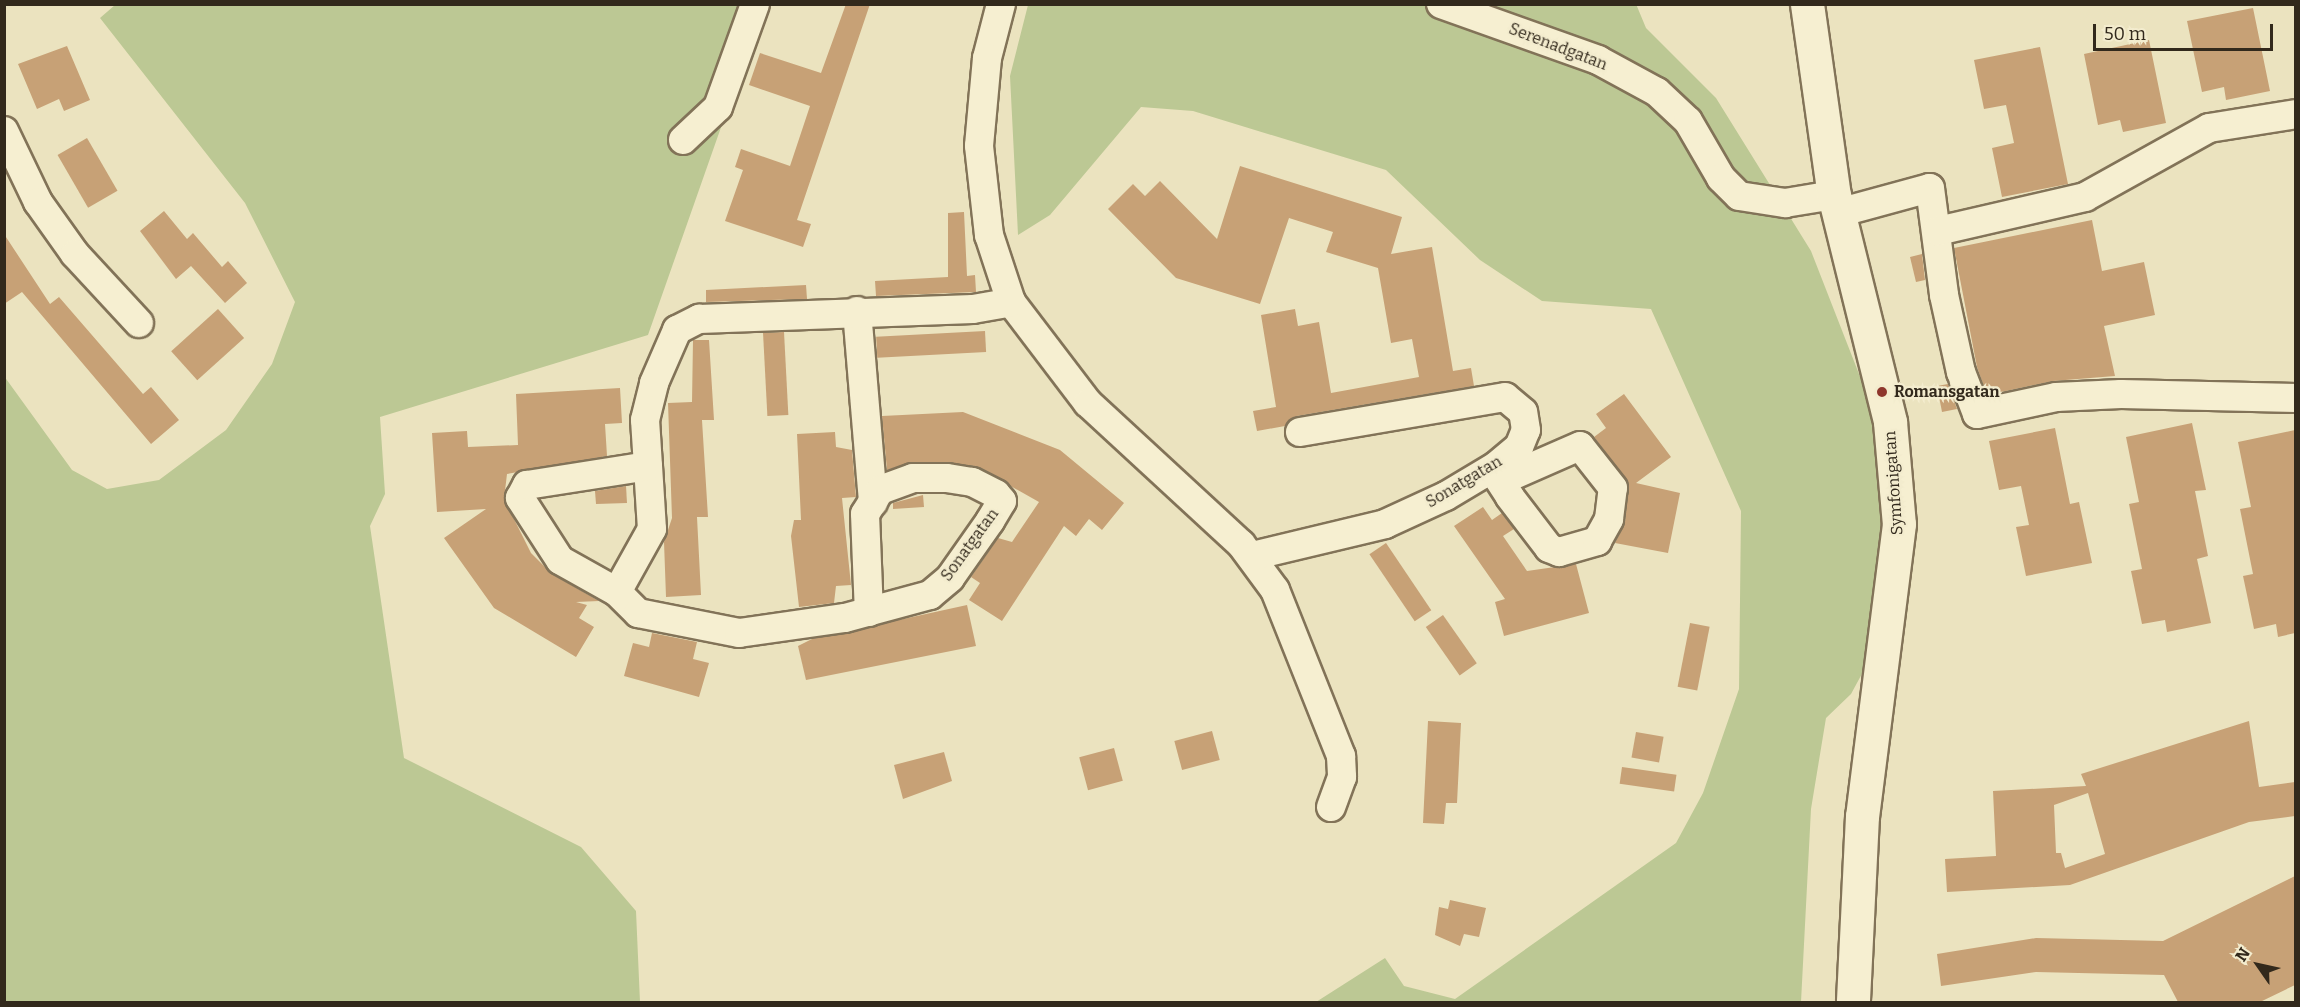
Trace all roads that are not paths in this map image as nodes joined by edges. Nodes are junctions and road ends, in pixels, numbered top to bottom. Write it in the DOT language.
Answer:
graph roads {
  1 [pos="755,4"];
  2 [pos="1001,4"];
  3 [pos="1441,4"];
  4 [pos="1807,4"];
  5 [pos="2295,114"];
  6 [pos="4,131"];
  7 [pos="683,140"];
  8 [pos="1836,204"];
  9 [pos="1938,231"];
  10 [pos="1011,302"];
  11 [pos="857,311"];
  12 [pos="139,323"];
  13 [pos="2295,398"];
  14 [pos="1300,432"];
  15 [pos="648,466"];
  16 [pos="873,502"];
  17 [pos="1252,556"];
  18 [pos="617,592"];
  19 [pos="869,612"];
  20 [pos="1331,807"];
  21 [pos="1853,1002"];
  1 -- 7 [label="street"];
  2 -- 10 [label="street"];
  3 -- 8 [label="street, Serenadgatan"];
  4 -- 8 [label="street, Symfonigatan"];
  5 -- 9 [label="street"];
  6 -- 12 [label="street"];
  8 -- 9 [label="street"];
  8 -- 21 [label="street, Symfonigatan"];
  9 -- 13 [label="street"];
  10 -- 11 [label="street"];
  10 -- 17 [label="street"];
  11 -- 15 [label="street"];
  11 -- 16 [label="street"];
  14 -- 17 [label="street, Sonatgatan"];
  15 -- 18 [label="street"];
  15 -- 18 [label="street, Sonatgatan"];
  16 -- 19 [label="street"];
  16 -- 19 [label="street, Sonatgatan"];
  17 -- 20 [label="street"];
  18 -- 19 [label="street, Sonatgatan"];
}
